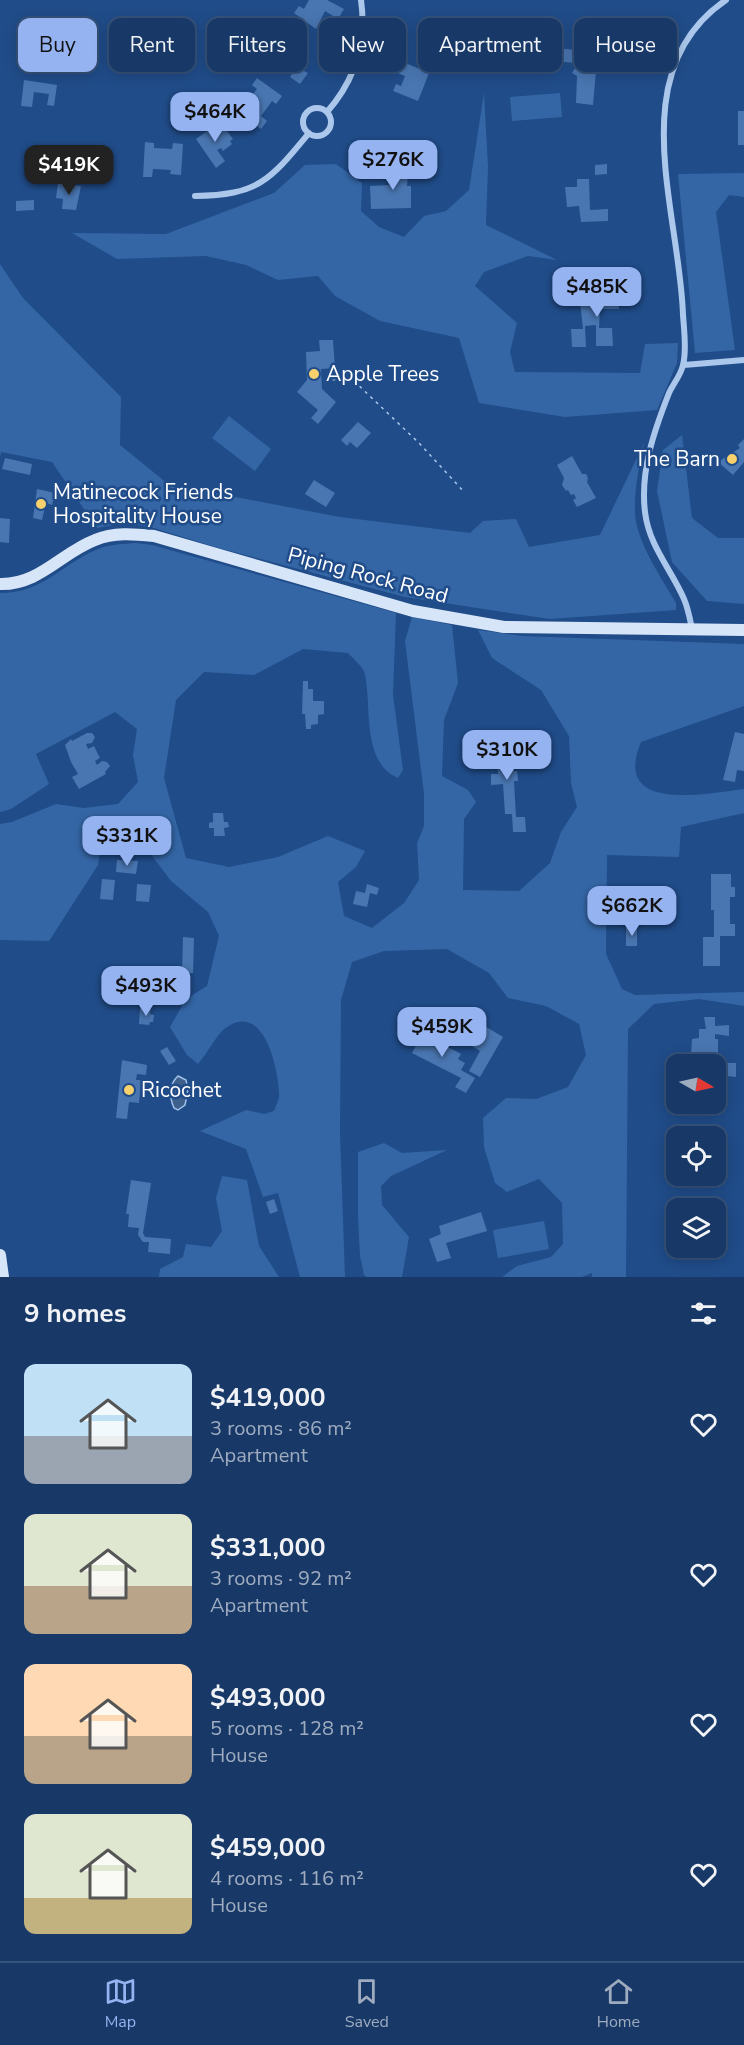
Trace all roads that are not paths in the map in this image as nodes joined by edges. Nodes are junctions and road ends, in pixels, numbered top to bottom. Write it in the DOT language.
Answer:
graph roads {
  1 [pos="361,0"];
  2 [pos="726,0"];
  3 [pos="327,112"];
  4 [pos="309,133"];
  5 [pos="195,195"];
  6 [pos="744,360"];
  7 [pos="684,365"];
  8 [pos="0,584"];
  9 [pos="692,629"];
  10 [pos="744,630"];
  11 [pos="0,1255"];
  12 [pos="3,1277"];
  1 -- 3 [label="street"];
  2 -- 7 [label="street"];
  3 -- 4 [label="street"];
  3 -- 4 [label="street"];
  4 -- 5 [label="street"];
  6 -- 7 [label="street"];
  7 -- 9 [label="street"];
  8 -- 9 [label="street, Piping Rock Road"];
  9 -- 10 [label="street, Piping Rock Road"];
  11 -- 12 [label="street"];
}
